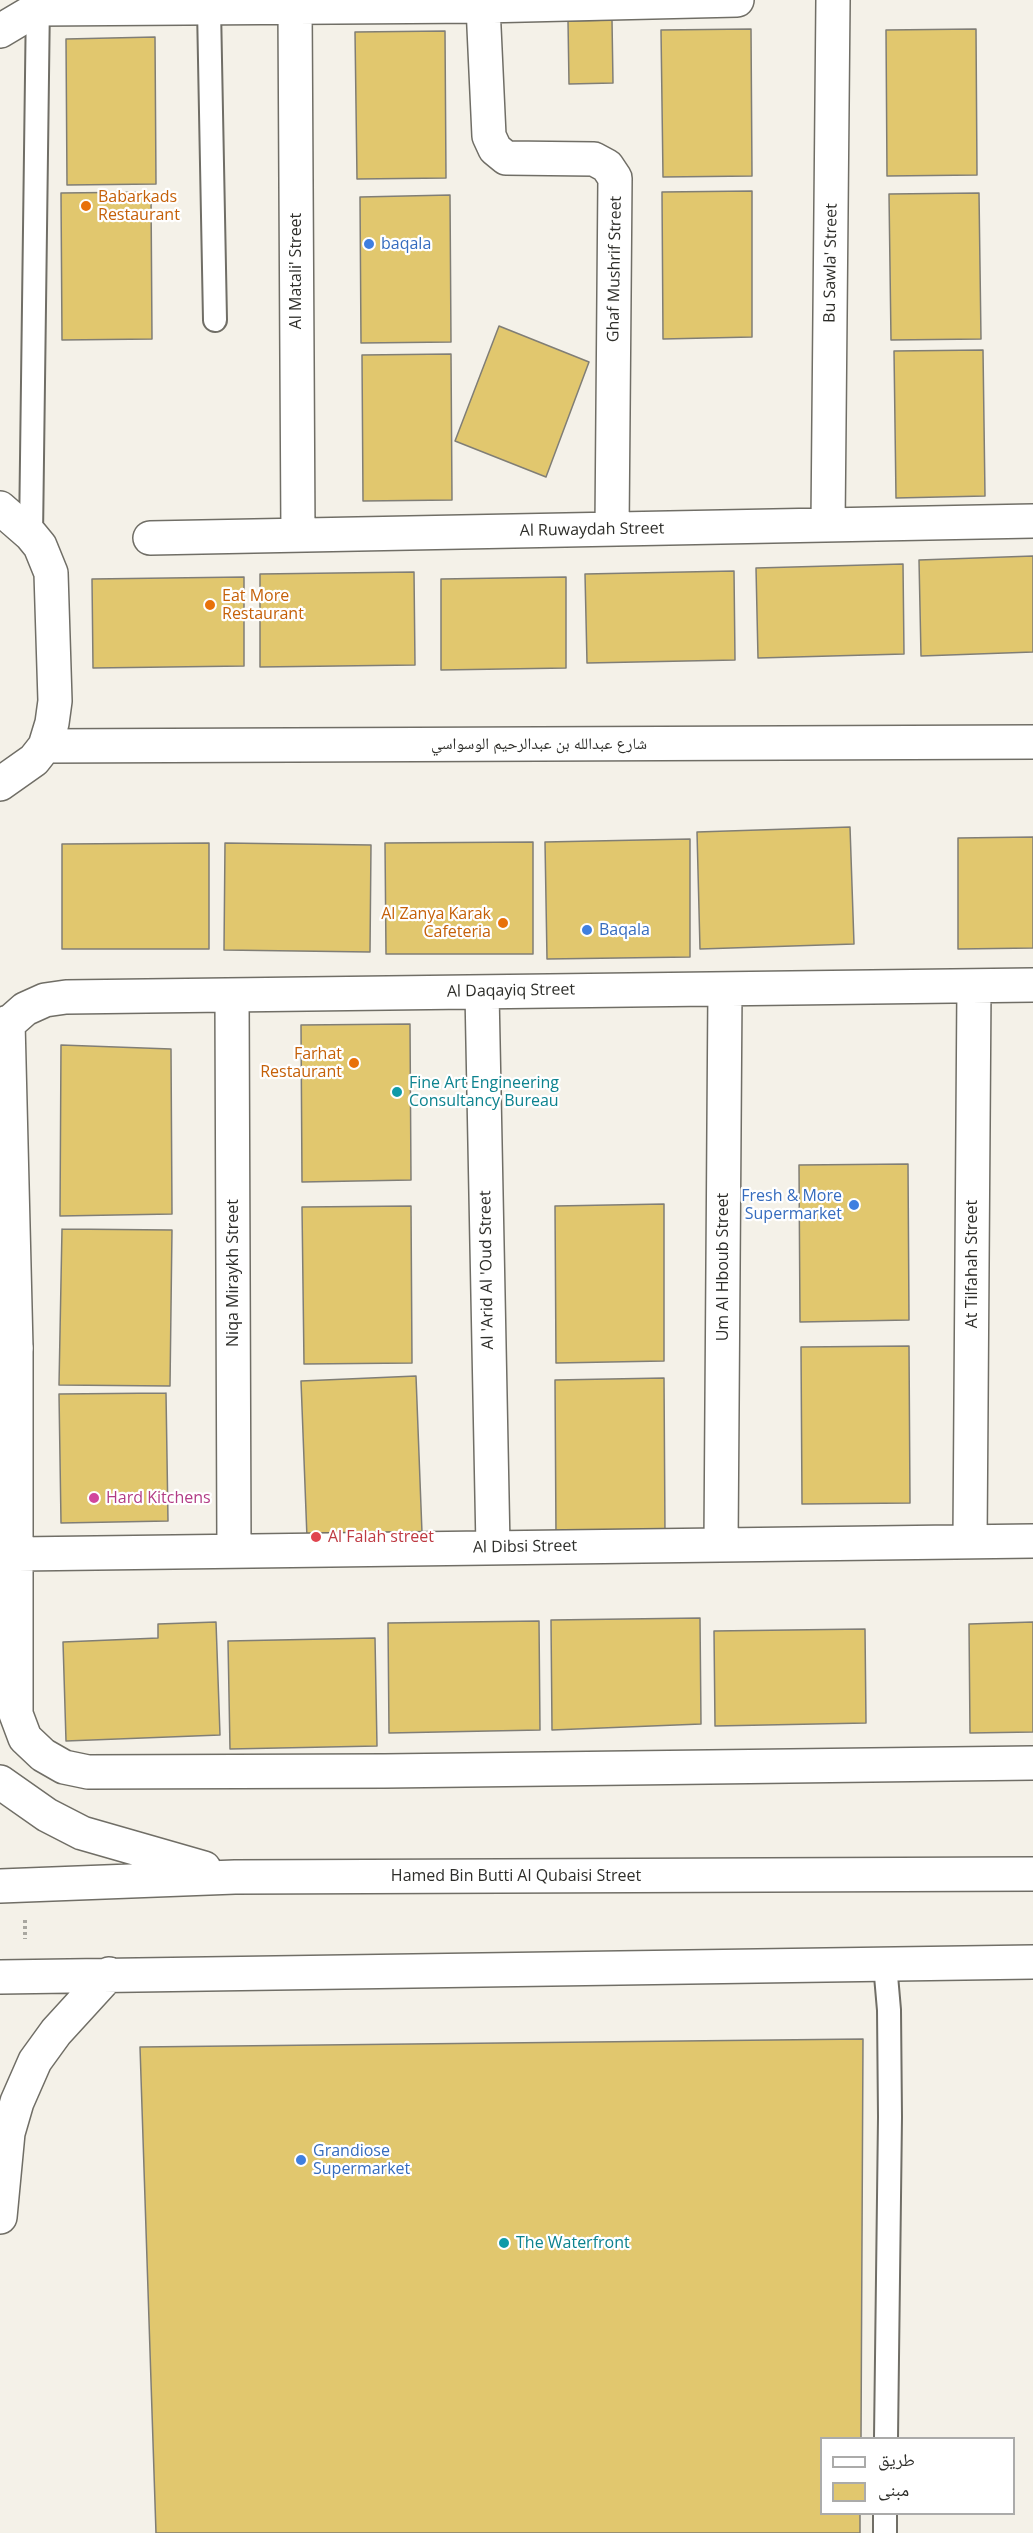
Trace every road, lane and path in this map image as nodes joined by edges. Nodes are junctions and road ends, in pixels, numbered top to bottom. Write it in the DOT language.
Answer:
graph roads {
  1 [pos="737,0"];
  2 [pos="833,0"];
  3 [pos="38,5"];
  4 [pos="483,6"];
  5 [pos="295,7"];
  6 [pos="209,8"];
  7 [pos="0,31"];
  8 [pos="215,320"];
  9 [pos="0,508"];
  10 [pos="1033,521"];
  11 [pos="828,525"];
  12 [pos="612,530"];
  13 [pos="31,535"];
  14 [pos="298,535"];
  15 [pos="150,538"];
  16 [pos="1033,742"];
  17 [pos="45,746"];
  18 [pos="0,784"];
  19 [pos="1033,985"];
  20 [pos="974,986"];
  21 [pos="725,989"];
  22 [pos="482,992"];
  23 [pos="232,995"];
  24 [pos="4,1026"];
  25 [pos="8,1348"];
  26 [pos="970,1541"];
  27 [pos="1033,1541"];
  28 [pos="721,1544"];
  29 [pos="493,1547"];
  30 [pos="234,1551"];
  31 [pos="18,1554"];
  32 [pos="1033,1763"];
  33 [pos="0,1782"];
  34 [pos="1033,1874"];
  35 [pos="235,1877"];
  36 [pos="12,1886"];
  37 [pos="1033,1962"];
  38 [pos="885,1964"];
  39 [pos="109,1974"];
  40 [pos="13,1976"];
  41 [pos="0,2217"];
  42 [pos="885,2437"];
  43 [pos="885,2515"];
  44 [pos="885,2533"];
  1 -- 4 [label="street"];
  2 -- 11 [label="street, Bu Sawla' Street"];
  3 -- 6 [label="street"];
  3 -- 7 [label="street"];
  3 -- 13 [label="lane"];
  4 -- 5 [label="street"];
  4 -- 12 [label="street, Ghaf Mushrif Street"];
  5 -- 6 [label="street"];
  5 -- 14 [label="street, Al Matali' Street"];
  6 -- 8 [label="lane"];
  9 -- 13 [label="street"];
  10 -- 11 [label="street, Al Ruwaydah Street"];
  11 -- 12 [label="street, Al Ruwaydah Street"];
  12 -- 14 [label="street, Al Ruwaydah Street"];
  13 -- 17 [label="street"];
  14 -- 15 [label="street, Al Ruwaydah Street"];
  16 -- 17 [label="street, شارع عبدالله بن عبدالرحيم الوسواسي"];
  17 -- 18 [label="street"];
  19 -- 20 [label="street, Al Daqayiq Street"];
  20 -- 21 [label="street, Al Daqayiq Street"];
  20 -- 26 [label="street, At Tilfahah Street"];
  21 -- 22 [label="street, Al Daqayiq Street"];
  21 -- 28 [label="street, Um Al Hboub Street"];
  22 -- 23 [label="street, Al Daqayiq Street"];
  22 -- 29 [label="street, Al 'Arid Al 'Oud Street"];
  23 -- 24 [label="street, Al Daqayiq Street"];
  23 -- 30 [label="street, Niqa Miraykh Street"];
  24 -- 25 [label="street"];
  25 -- 31 [label="street"];
  26 -- 27 [label="street, Al Dibsi Street"];
  26 -- 28 [label="street, Al Dibsi Street"];
  28 -- 29 [label="street, Al Dibsi Street"];
  29 -- 30 [label="street, Al Dibsi Street"];
  30 -- 31 [label="street, Al Dibsi Street"];
  31 -- 32 [label="street"];
  33 -- 35 [label="street"];
  34 -- 35 [label="street, Hamed Bin Butti Al Qubaisi Street"];
  35 -- 36 [label="street, Hamed Bin Butti Al Qubaisi Street"];
  36 -- 40 [label="path"];
  37 -- 38 [label="street"];
  38 -- 39 [label="street"];
  38 -- 42 [label="lane"];
  39 -- 40 [label="street"];
  39 -- 41 [label="street"];
  43 -- 44 [label="lane"];
}
